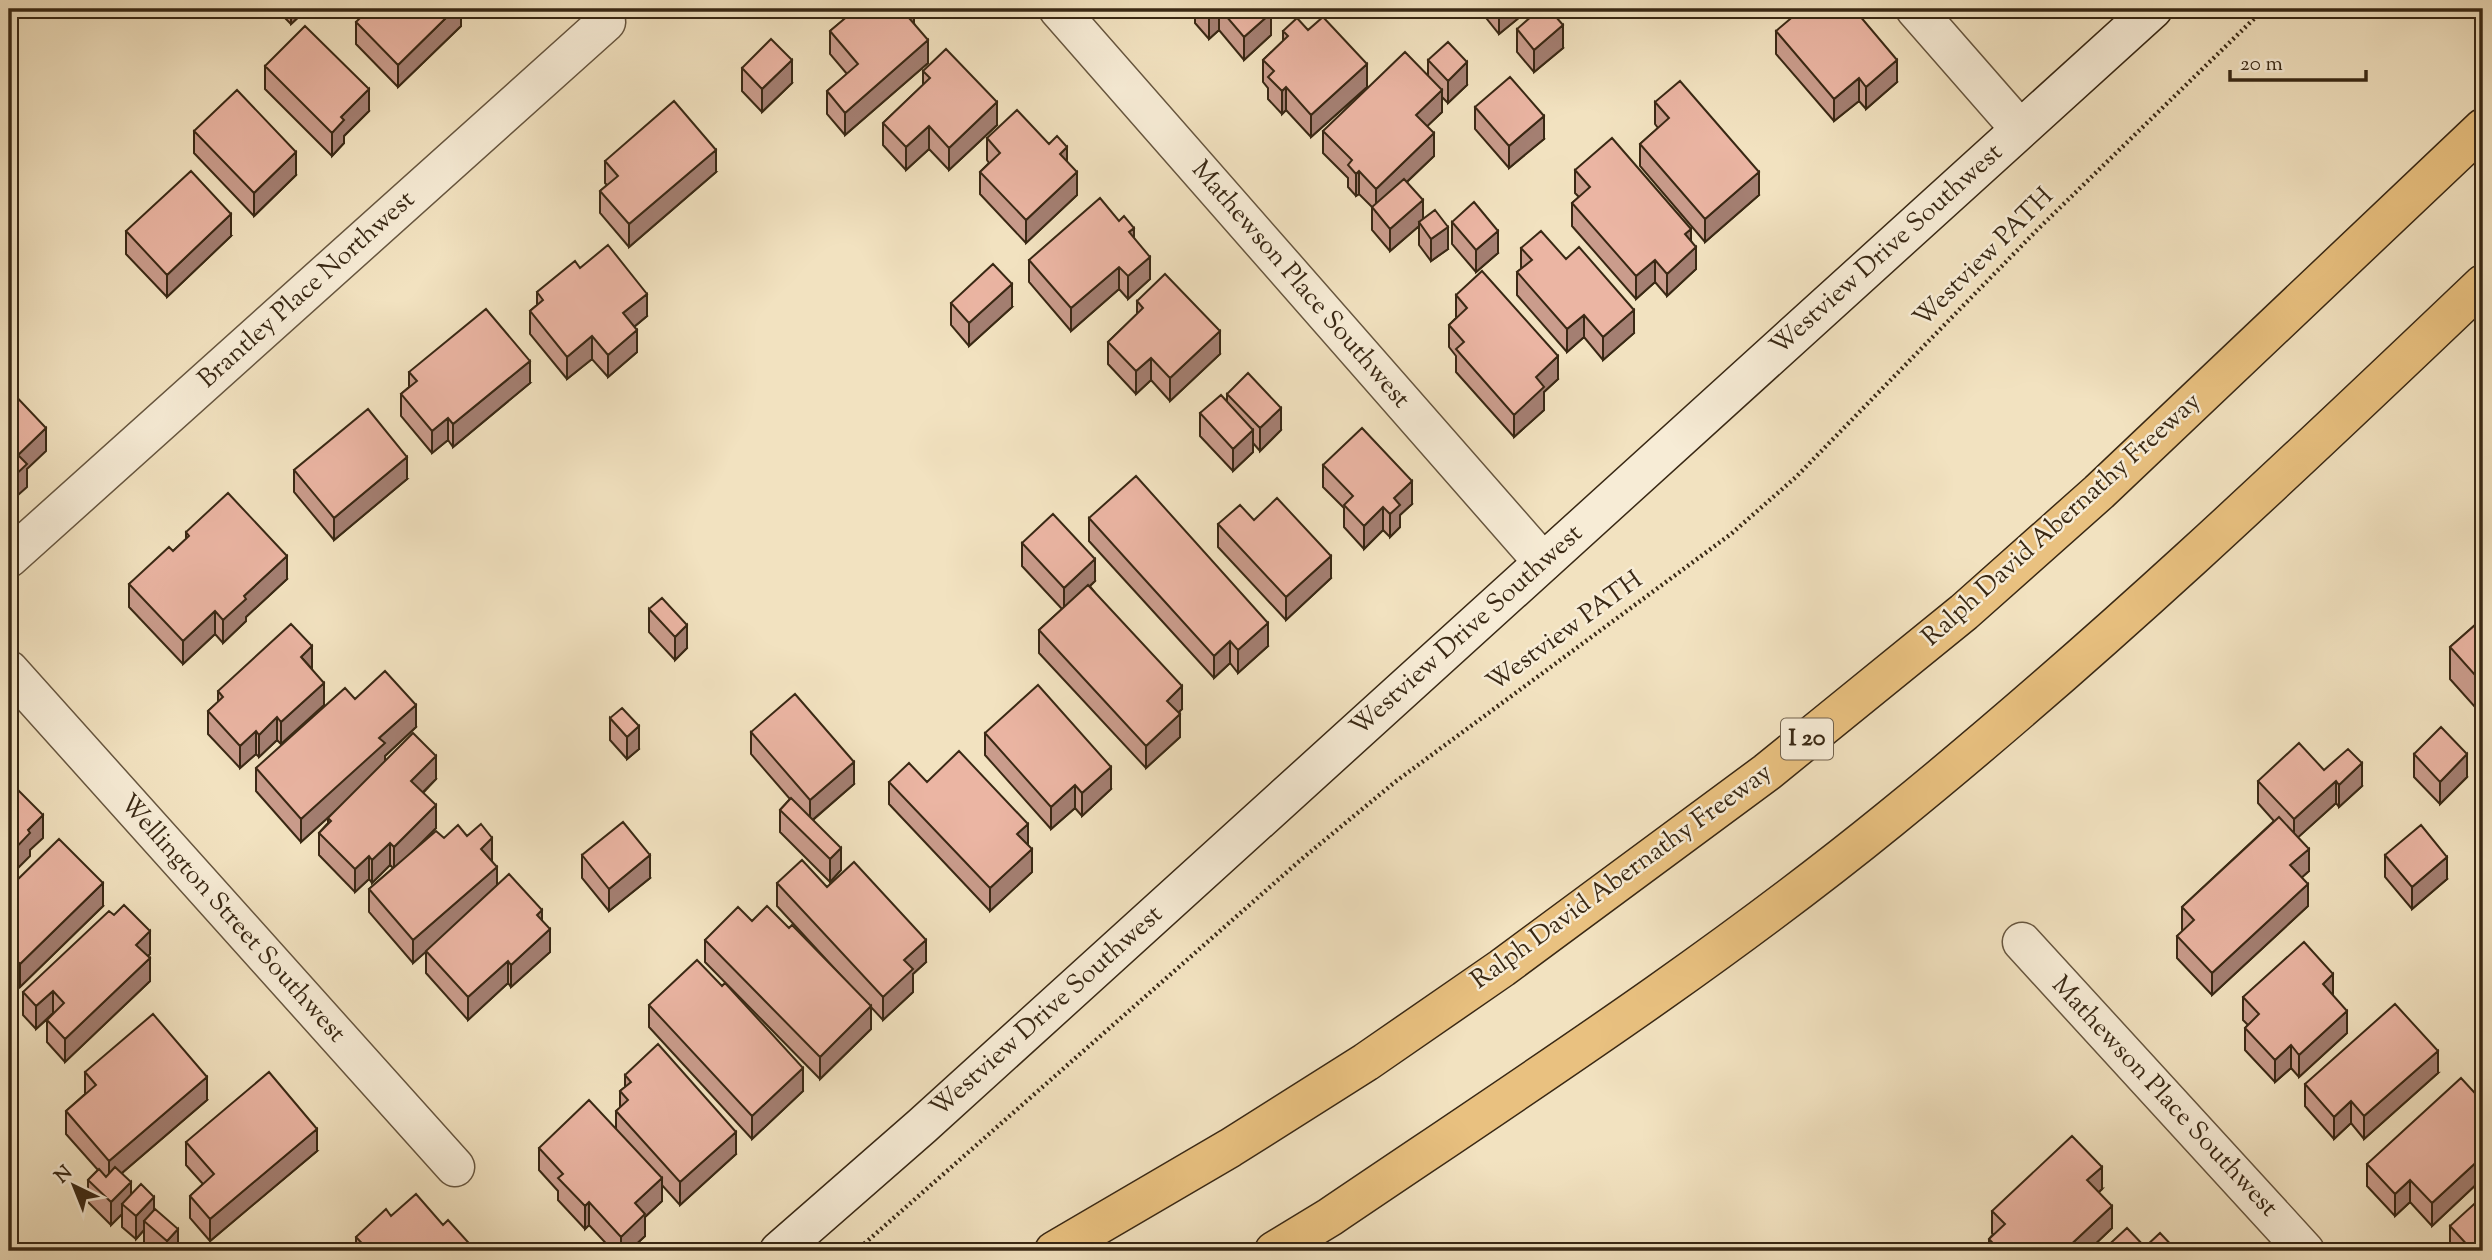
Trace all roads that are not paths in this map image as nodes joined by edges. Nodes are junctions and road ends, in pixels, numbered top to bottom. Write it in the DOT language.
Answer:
graph roads {
  1 [pos="1058,9"];
  2 [pos="1915,9"];
  3 [pos="2153,9"];
  4 [pos="606,22"];
  5 [pos="2483,128"];
  6 [pos="2020,129"];
  7 [pos="2483,284"];
  8 [pos="9,558"];
  9 [pos="1542,562"];
  10 [pos="9,670"];
  11 [pos="2022,942"];
  12 [pos="454,1167"];
  13 [pos="779,1251"];
  14 [pos="1054,1251"];
  15 [pos="1274,1251"];
  16 [pos="2305,1251"];
  1 -- 9 [label="street, Mathewson Place Southwest"];
  2 -- 6 [label="street"];
  3 -- 6 [label="street, Westview Drive Southwest"];
  4 -- 8 [label="street, Brantley Place Northwest"];
  5 -- 14 [label="highway, Ralph David Abernathy Freeway / I 20"];
  6 -- 9 [label="street, Westview Drive Southwest"];
  7 -- 15 [label="highway"];
  9 -- 13 [label="street, Westview Drive Southwest"];
  10 -- 12 [label="street, Wellington Street Southwest"];
  11 -- 16 [label="street, Mathewson Place Southwest"];
}
